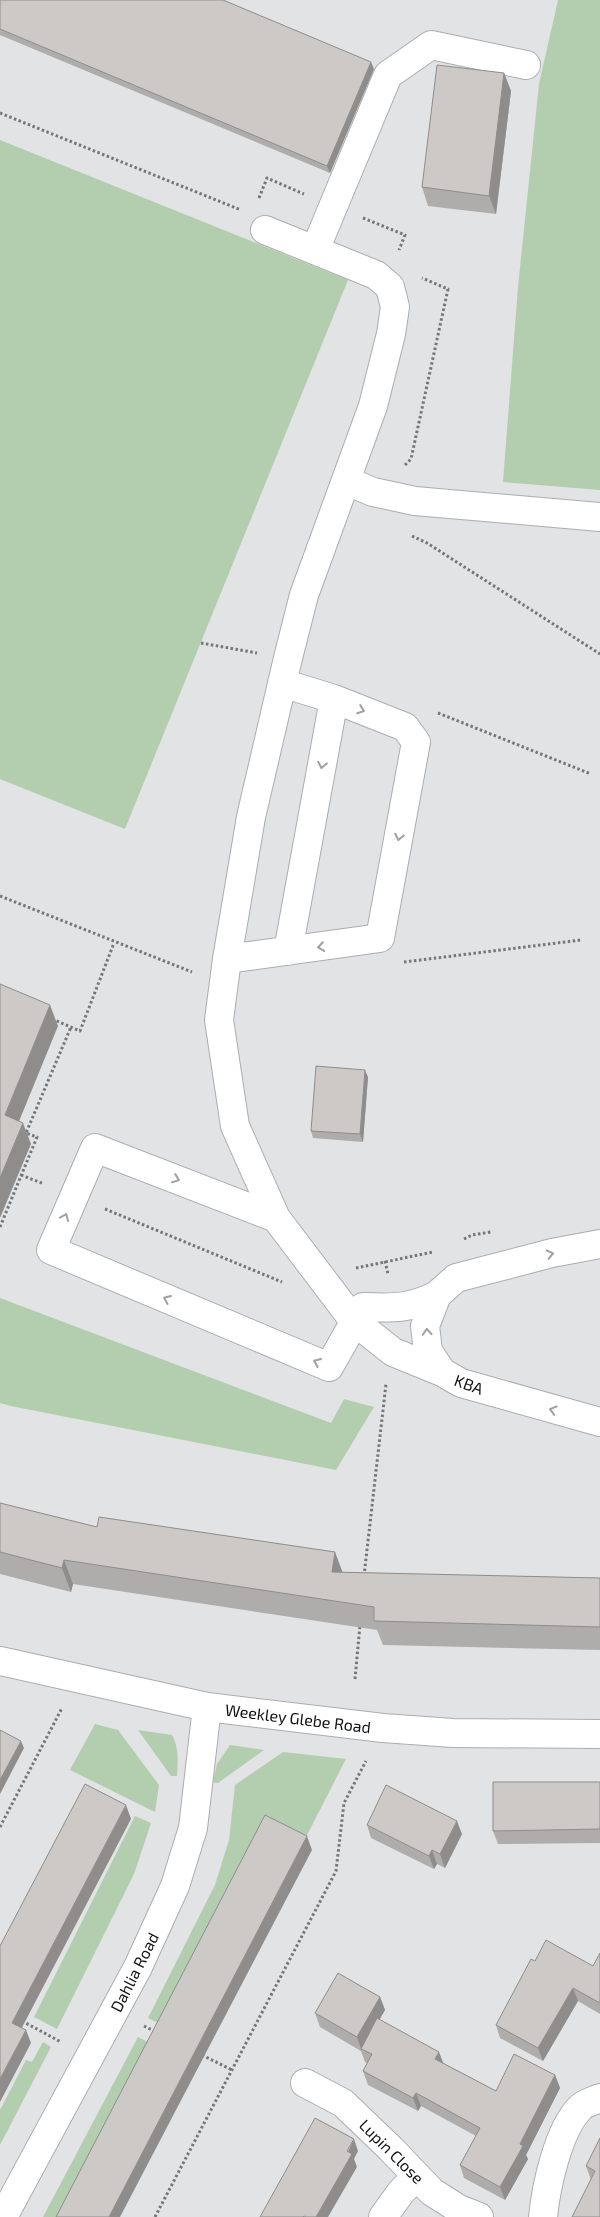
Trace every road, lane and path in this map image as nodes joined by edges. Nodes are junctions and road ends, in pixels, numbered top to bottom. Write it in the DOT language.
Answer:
graph roads {
  1 [pos="526,65"];
  2 [pos="0,113"];
  3 [pos="265,230"];
  4 [pos="315,250"];
  5 [pos="347,480"];
  6 [pos="600,517"];
  7 [pos="404,532"];
  8 [pos="201,643"];
  9 [pos="265,654"];
  10 [pos="600,654"];
  11 [pos="282,683"];
  12 [pos="334,699"];
  13 [pos="437,713"];
  14 [pos="591,774"];
  15 [pos="0,896"];
  16 [pos="581,940"];
  17 [pos="114,943"];
  18 [pos="288,951"];
  19 [pos="227,959"];
  20 [pos="403,962"];
  21 [pos="194,973"];
  22 [pos="44,1016"];
  23 [pos="71,1027"];
  24 [pos="21,1175"];
  25 [pos="74,1196"];
  26 [pos="276,1218"];
  27 [pos="0,1227"];
  28 [pos="600,1244"];
  29 [pos="287,1284"];
  30 [pos="437,1295"];
  31 [pos="354,1321"];
  32 [pos="442,1372"];
  33 [pos="386,1383"];
  34 [pos="600,1422"];
  35 [pos="364,1585"];
  36 [pos="360,1622"];
  37 [pos="0,1661"];
  38 [pos="355,1679"];
  39 [pos="64,1705"];
  40 [pos="208,1707"];
  41 [pos="383,1728"];
  42 [pos="600,1734"];
  43 [pos="0,1827"];
  44 [pos="18,2019"];
  45 [pos="136,2022"];
  46 [pos="163,2035"];
  47 [pos="61,2042"];
  48 [pos="198,2052"];
  49 [pos="232,2070"];
  50 [pos="306,2083"];
  51 [pos="600,2098"];
  52 [pos="417,2176"];
  53 [pos="3,2217"];
  54 [pos="155,2217"];
  55 [pos="383,2217"];
  56 [pos="480,2217"];
  57 [pos="543,2217"];
  1 -- 4 [label="street"];
  2 -- 3 [label="path"];
  3 -- 4 [label="street"];
  4 -- 5 [label="street"];
  5 -- 6 [label="street"];
  5 -- 11 [label="street"];
  7 -- 10 [label="path"];
  8 -- 9 [label="path"];
  11 -- 12 [label="street"];
  11 -- 19 [label="street"];
  12 -- 18 [label="street, one-way"];
  12 -- 18 [label="street, one-way"];
  13 -- 14 [label="path"];
  15 -- 17 [label="path"];
  16 -- 20 [label="path"];
  17 -- 21 [label="path"];
  17 -- 23 [label="path"];
  18 -- 19 [label="street"];
  19 -- 26 [label="street"];
  22 -- 23 [label="path"];
  23 -- 24 [label="path"];
  24 -- 25 [label="path"];
  24 -- 27 [label="path"];
  25 -- 26 [label="street, one-way"];
  25 -- 29 [label="path"];
  31 -- 25 [label="street, one-way"];
  26 -- 31 [label="street"];
  30 -- 28 [label="street, KBA, one-way"];
  30 -- 31 [label="street"];
  32 -- 30 [label="street, KBA, one-way"];
  31 -- 32 [label="street"];
  34 -- 32 [label="street, KBA, one-way"];
  33 -- 35 [label="path"];
  36 -- 38 [label="path"];
  37 -- 40 [label="street, Weekley Glebe Road"];
  39 -- 43 [label="path"];
  40 -- 41 [label="street, Weekley Glebe Road"];
  40 -- 53 [label="street, Dahlia Road"];
  41 -- 42 [label="street, Weekley Glebe Road"];
  41 -- 49 [label="path"];
  44 -- 47 [label="path"];
  45 -- 46 [label="path"];
  48 -- 49 [label="path"];
  49 -- 54 [label="path"];
  50 -- 52 [label="street, Lupin Close"];
  51 -- 57 [label="street"];
  52 -- 55 [label="street"];
  52 -- 56 [label="street, Lupin Close"];
}
